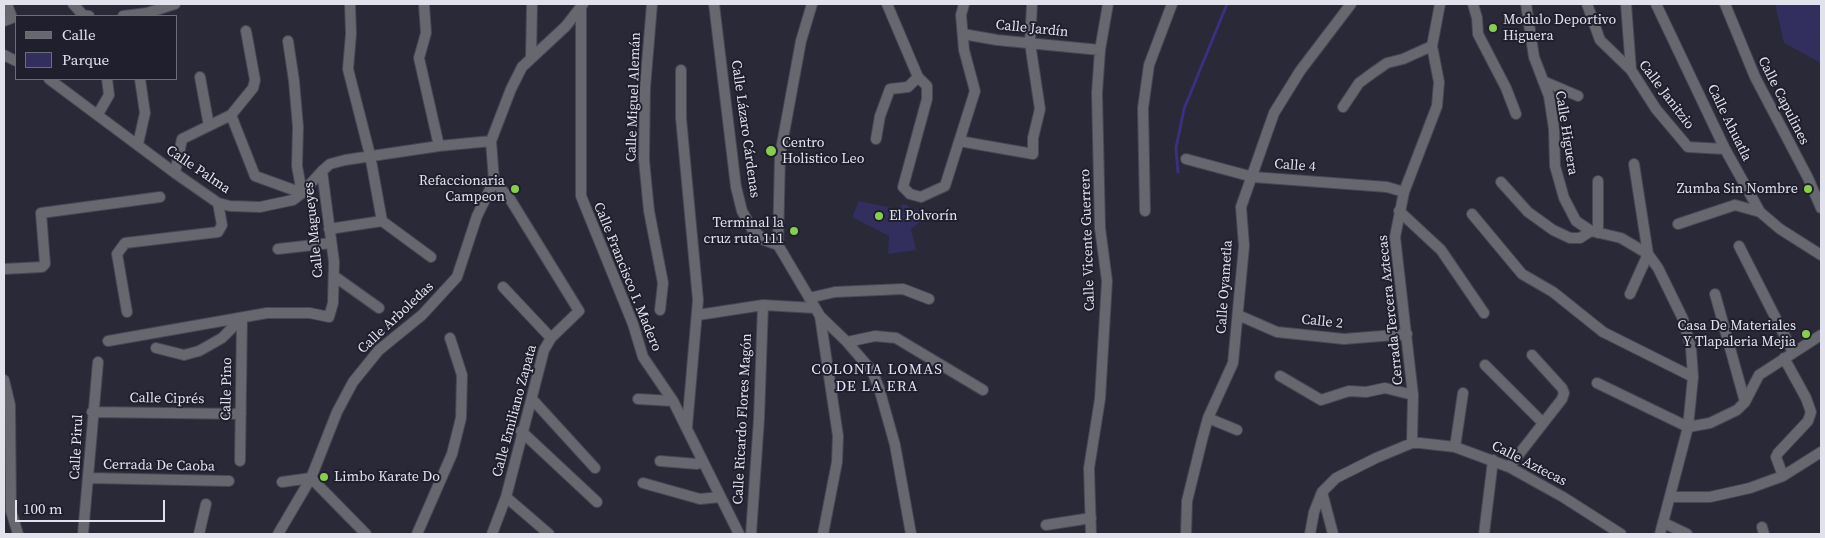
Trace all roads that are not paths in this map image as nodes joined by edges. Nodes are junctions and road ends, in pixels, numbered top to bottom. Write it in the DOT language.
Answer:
graph roads {
  1 [pos="7,4"];
  2 [pos="73,4"];
  3 [pos="350,4"];
  4 [pos="424,4"];
  5 [pos="532,4"];
  6 [pos="652,4"];
  7 [pos="714,4"];
  8 [pos="812,4"];
  9 [pos="887,4"];
  10 [pos="964,4"];
  11 [pos="1032,4"];
  12 [pos="1108,4"];
  13 [pos="1172,4"];
  14 [pos="1352,4"];
  15 [pos="1440,4"];
  16 [pos="1473,4"];
  17 [pos="1526,4"];
  18 [pos="1587,4"];
  19 [pos="1626,4"];
  20 [pos="1656,4"];
  21 [pos="1725,4"];
  22 [pos="167,5"];
  23 [pos="582,5"];
  24 [pos="83,15"];
  25 [pos="130,15"];
  26 [pos="4,21"];
  27 [pos="246,31"];
  28 [pos="963,34"];
  29 [pos="288,41"];
  30 [pos="1030,43"];
  31 [pos="1432,46"];
  32 [pos="1100,50"];
  33 [pos="531,57"];
  34 [pos="681,70"];
  35 [pos="1631,70"];
  36 [pos="200,77"];
  37 [pos="918,77"];
  38 [pos="50,80"];
  39 [pos="107,80"];
  40 [pos="140,80"];
  41 [pos="1544,81"];
  42 [pos="1578,96"];
  43 [pos="1343,107"];
  44 [pos="98,114"];
  45 [pos="1516,114"];
  46 [pos="231,115"];
  47 [pos="209,126"];
  48 [pos="876,139"];
  49 [pos="491,141"];
  50 [pos="959,141"];
  51 [pos="138,144"];
  52 [pos="439,146"];
  53 [pos="1725,149"];
  54 [pos="370,155"];
  55 [pos="1186,159"];
  56 [pos="1634,164"];
  57 [pos="322,171"];
  58 [pos="175,173"];
  59 [pos="1253,177"];
  60 [pos="1598,180"];
  61 [pos="494,182"];
  62 [pos="1501,182"];
  63 [pos="1404,192"];
  64 [pos="302,193"];
  65 [pos="160,197"];
  66 [pos="218,203"];
  67 [pos="1821,208"];
  68 [pos="1145,211"];
  69 [pos="1399,211"];
  70 [pos="1760,212"];
  71 [pos="1472,214"];
  72 [pos="382,221"];
  73 [pos="1678,224"];
  74 [pos="329,229"];
  75 [pos="1594,232"];
  76 [pos="331,243"];
  77 [pos="778,245"];
  78 [pos="1739,246"];
  79 [pos="278,249"];
  80 [pos="1648,254"];
  81 [pos="1821,255"];
  82 [pos="430,257"];
  83 [pos="4,269"];
  84 [pos="334,276"];
  85 [pos="504,287"];
  86 [pos="1630,294"];
  87 [pos="1715,294"];
  88 [pos="809,298"];
  89 [pos="929,299"];
  90 [pos="763,305"];
  91 [pos="379,308"];
  92 [pos="660,310"];
  93 [pos="127,312"];
  94 [pos="818,312"];
  95 [pos="1484,313"];
  96 [pos="698,315"];
  97 [pos="1238,315"];
  98 [pos="242,318"];
  99 [pos="1407,334"];
  100 [pos="450,338"];
  101 [pos="551,338"];
  102 [pos="1820,339"];
  103 [pos="108,341"];
  104 [pos="847,342"];
  105 [pos="156,348"];
  106 [pos="1532,355"];
  107 [pos="1789,355"];
  108 [pos="98,362"];
  109 [pos="1485,365"];
  110 [pos="1280,376"];
  111 [pos="1693,377"];
  112 [pos="4,380"];
  113 [pos="1597,383"];
  114 [pos="983,390"];
  115 [pos="1463,393"];
  116 [pos="1413,395"];
  117 [pos="532,399"];
  118 [pos="638,399"];
  119 [pos="673,401"];
  120 [pos="1745,402"];
  121 [pos="92,412"];
  122 [pos="240,414"];
  123 [pos="1208,418"];
  124 [pos="1543,423"];
  125 [pos="1688,427"];
  126 [pos="686,428"];
  127 [pos="1237,430"];
  128 [pos="522,431"];
  129 [pos="1412,443"];
  130 [pos="1455,447"];
  131 [pos="1821,452"];
  132 [pos="702,460"];
  133 [pos="1493,460"];
  134 [pos="240,461"];
  135 [pos="660,461"];
  136 [pos="1509,467"];
  137 [pos="595,468"];
  138 [pos="1783,476"];
  139 [pos="89,478"];
  140 [pos="311,478"];
  141 [pos="229,482"];
  142 [pos="282,482"];
  143 [pos="643,483"];
  144 [pos="1322,492"];
  145 [pos="506,497"];
  146 [pos="720,497"];
  147 [pos="1671,497"];
  148 [pos="597,502"];
  149 [pos="206,504"];
  150 [pos="8,510"];
  151 [pos="1091,518"];
  152 [pos="1664,523"];
  153 [pos="1046,525"];
  154 [pos="283,532"];
  155 [pos="18,534"];
  156 [pos="83,534"];
  157 [pos="199,534"];
  158 [pos="366,534"];
  159 [pos="417,534"];
  160 [pos="492,534"];
  161 [pos="549,534"];
  162 [pos="740,534"];
  163 [pos="751,534"];
  164 [pos="823,534"];
  165 [pos="912,534"];
  166 [pos="1091,534"];
  167 [pos="1186,534"];
  168 [pos="1310,534"];
  169 [pos="1333,534"];
  170 [pos="1484,534"];
  171 [pos="1621,534"];
  172 [pos="1660,534"];
  173 [pos="1687,534"];
  1 -- 26 [label="street"];
  2 -- 24 [label="street"];
  3 -- 54 [label="street"];
  4 -- 52 [label="street"];
  5 -- 33 [label="street"];
  6 -- 92 [label="street, Calle Miguel Alemán"];
  7 -- 77 [label="street, Calle Lázaro Cárdenas"];
  8 -- 77 [label="street"];
  9 -- 37 [label="street"];
  10 -- 28 [label="street"];
  11 -- 30 [label="street"];
  12 -- 32 [label="street, Calle Vicente Guerrero"];
  13 -- 68 [label="street"];
  14 -- 59 [label="street, Calle Oyametla"];
  15 -- 31 [label="street, Cerrada Tercera Aztecas"];
  16 -- 45 [label="street"];
  17 -- 41 [label="street, Calle Higuera"];
  18 -- 35 [label="street, Calle Janitzio"];
  19 -- 35 [label="street"];
  20 -- 53 [label="street, Calle Ahuatla"];
  21 -- 67 [label="street, Calle Capulines"];
  22 -- 25 [label="street"];
  23 -- 33 [label="street"];
  23 -- 119 [label="street, Calle Francisco I. Madero"];
  27 -- 46 [label="street"];
  28 -- 30 [label="street, Calle Jardín"];
  28 -- 50 [label="street"];
  29 -- 64 [label="street"];
  30 -- 32 [label="street, Calle Jardín"];
  30 -- 50 [label="street"];
  31 -- 43 [label="street"];
  31 -- 63 [label="street, Cerrada Tercera Aztecas"];
  32 -- 151 [label="street, Calle Vicente Guerrero"];
  33 -- 49 [label="street"];
  34 -- 96 [label="street"];
  35 -- 53 [label="street, Calle Janitzio"];
  36 -- 47 [label="street"];
  37 -- 48 [label="street"];
  37 -- 50 [label="street"];
  38 -- 44 [label="street, Calle Palma"];
  39 -- 44 [label="street"];
  40 -- 51 [label="street"];
  41 -- 42 [label="street"];
  41 -- 75 [label="street, Calle Higuera"];
  44 -- 51 [label="street, Calle Palma"];
  46 -- 47 [label="street"];
  46 -- 64 [label="street"];
  47 -- 58 [label="street"];
  49 -- 52 [label="street, Calle Palma"];
  49 -- 61 [label="street"];
  51 -- 58 [label="street, Calle Palma"];
  52 -- 54 [label="street, Calle Palma"];
  53 -- 70 [label="street, Calle Ahuatla"];
  54 -- 57 [label="street, Calle Palma"];
  54 -- 72 [label="street"];
  55 -- 59 [label="street, Calle 4"];
  56 -- 80 [label="street"];
  57 -- 64 [label="street, Calle Palma"];
  57 -- 74 [label="street, Calle Magueyes"];
  58 -- 66 [label="street, Calle Palma"];
  59 -- 63 [label="street, Calle 4"];
  59 -- 97 [label="street, Calle Oyametla"];
  60 -- 75 [label="street"];
  61 -- 101 [label="street, Calle Emiliano Zapata"];
  61 -- 140 [label="street, Calle Arboledas"];
  62 -- 75 [label="street"];
  63 -- 69 [label="street, Cerrada Tercera Aztecas"];
  64 -- 66 [label="street, Calle Palma"];
  65 -- 83 [label="street"];
  66 -- 93 [label="street"];
  69 -- 95 [label="street"];
  69 -- 99 [label="street, Cerrada Tercera Aztecas"];
  70 -- 73 [label="street"];
  70 -- 81 [label="street, Calle Ahuatla"];
  71 -- 111 [label="street"];
  72 -- 74 [label="street"];
  72 -- 82 [label="street"];
  74 -- 76 [label="street, Calle Magueyes"];
  75 -- 80 [label="street, Calle Higuera"];
  76 -- 79 [label="street"];
  76 -- 84 [label="street, Calle Magueyes"];
  77 -- 88 [label="street"];
  78 -- 107 [label="street"];
  80 -- 86 [label="street"];
  80 -- 111 [label="street, Calle Higuera"];
  84 -- 91 [label="street"];
  84 -- 98 [label="street, Calle Magueyes"];
  85 -- 101 [label="street"];
  87 -- 120 [label="street"];
  88 -- 89 [label="street"];
  88 -- 94 [label="street"];
  90 -- 94 [label="street"];
  90 -- 96 [label="street"];
  90 -- 163 [label="street, Calle Ricardo Flores Magón"];
  94 -- 104 [label="street"];
  94 -- 164 [label="street"];
  96 -- 126 [label="street"];
  97 -- 99 [label="street, Calle 2"];
  97 -- 123 [label="street, Calle Oyametla"];
  98 -- 103 [label="street, Calle Magueyes"];
  98 -- 105 [label="street"];
  98 -- 122 [label="street, Calle Pino"];
  99 -- 116 [label="street, Cerrada Tercera Aztecas"];
  100 -- 159 [label="street"];
  101 -- 117 [label="street, Calle Emiliano Zapata"];
  102 -- 107 [label="street"];
  104 -- 114 [label="street"];
  104 -- 165 [label="street"];
  106 -- 124 [label="street"];
  107 -- 120 [label="street"];
  107 -- 138 [label="street"];
  108 -- 121 [label="street, Calle Pirul"];
  109 -- 124 [label="street"];
  110 -- 116 [label="street"];
  111 -- 125 [label="street, Calle Higuera"];
  112 -- 150 [label="street"];
  113 -- 125 [label="street"];
  115 -- 130 [label="street"];
  116 -- 129 [label="street, Cerrada Tercera Aztecas"];
  117 -- 128 [label="street, Calle Emiliano Zapata"];
  117 -- 137 [label="street"];
  118 -- 119 [label="street"];
  119 -- 126 [label="street, Calle Francisco I. Madero"];
  120 -- 125 [label="street"];
  121 -- 122 [label="street, Calle Ciprés"];
  121 -- 139 [label="street, Calle Pirul"];
  122 -- 134 [label="street, Calle Pino"];
  123 -- 127 [label="street"];
  123 -- 167 [label="street, Calle Oyametla"];
  124 -- 136 [label="street"];
  125 -- 147 [label="street, Calle Higuera"];
  126 -- 132 [label="street, Calle Francisco I. Madero"];
  128 -- 145 [label="street, Calle Emiliano Zapata"];
  128 -- 148 [label="street"];
  129 -- 130 [label="street, Calle Aztecas"];
  129 -- 144 [label="street, Calle Aztecas"];
  130 -- 133 [label="street, Calle Aztecas"];
  131 -- 138 [label="street"];
  132 -- 135 [label="street"];
  132 -- 146 [label="street, Calle Francisco I. Madero"];
  133 -- 136 [label="street, Calle Aztecas"];
  133 -- 170 [label="street"];
  136 -- 171 [label="street, Calle Aztecas"];
  138 -- 147 [label="street"];
  139 -- 141 [label="street, Cerrada De Caoba"];
  139 -- 156 [label="street, Calle Pirul"];
  140 -- 142 [label="street"];
  140 -- 154 [label="street, Calle Arboledas"];
  140 -- 158 [label="street"];
  143 -- 146 [label="street"];
  144 -- 168 [label="street, Calle Aztecas"];
  144 -- 169 [label="street"];
  145 -- 160 [label="street, Calle Emiliano Zapata"];
  145 -- 161 [label="street"];
  146 -- 162 [label="street, Calle Francisco I. Madero"];
  147 -- 152 [label="street, Calle Higuera"];
  149 -- 157 [label="street"];
  150 -- 155 [label="street"];
  151 -- 153 [label="street"];
  151 -- 166 [label="street, Calle Vicente Guerrero"];
  152 -- 172 [label="street, Calle Higuera"];
  152 -- 173 [label="street"];
}
